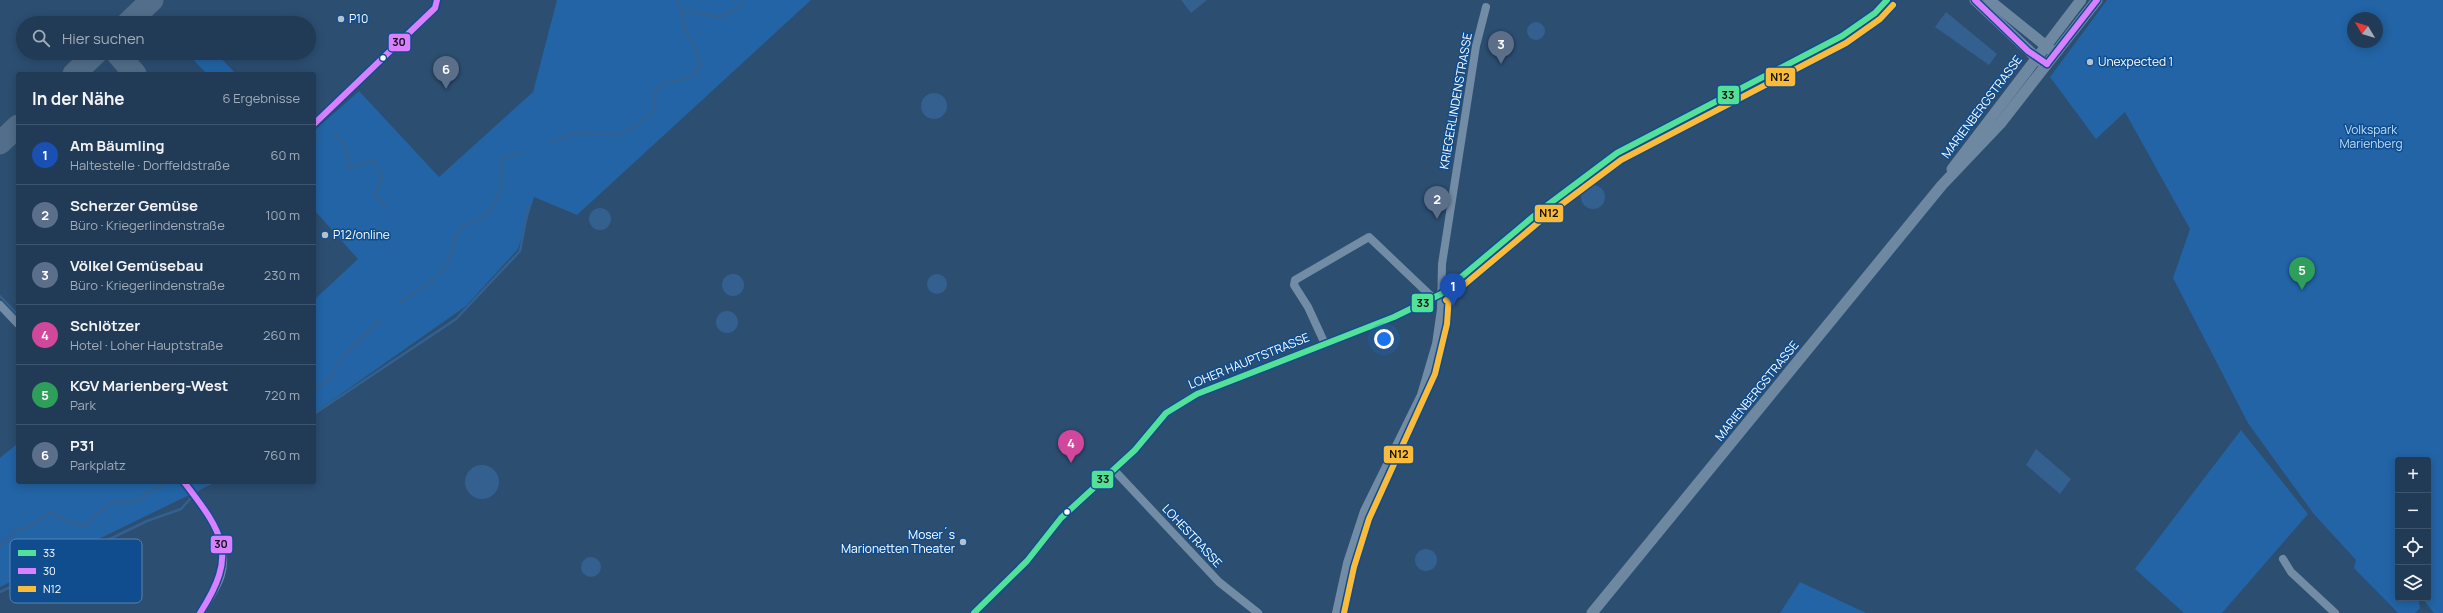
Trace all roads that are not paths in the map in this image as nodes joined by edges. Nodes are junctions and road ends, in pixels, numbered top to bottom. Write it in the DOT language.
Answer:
graph roads {
  1 [pos="1975,0"];
  2 [pos="1990,0"];
  3 [pos="2081,0"];
  4 [pos="2097,0"];
  5 [pos="1486,7"];
  6 [pos="2045,46"];
  7 [pos="2055,54"];
  8 [pos="2035,58"];
  9 [pos="2047,64"];
  10 [pos="1942,185"];
  11 [pos="1441,294"];
  12 [pos="1433,298"];
  13 [pos="0,305"];
  14 [pos="16,322"];
  15 [pos="1325,344"];
  16 [pos="1114,470"];
  17 [pos="186,484"];
  18 [pos="2283,559"];
  19 [pos="200,613"];
  20 [pos="974,613"];
  21 [pos="1258,613"];
  22 [pos="1336,613"];
  23 [pos="1592,613"];
  24 [pos="2335,613"];
  1 -- 8 [label="main road"];
  2 -- 6 [label="main road"];
  3 -- 6 [label="main road, MARIENBERGSTRASSE"];
  4 -- 7 [label="main road, MARIENBERGSTRASSE"];
  5 -- 11 [label="street, KRIEGERLINDENSTRASSE"];
  6 -- 7 [label="main road"];
  6 -- 8 [label="main road, MARIENBERGSTRASSE"];
  7 -- 9 [label="main road, MARIENBERGSTRASSE"];
  8 -- 9 [label="main road"];
  8 -- 10 [label="main road, MARIENBERGSTRASSE"];
  9 -- 10 [label="main road, MARIENBERGSTRASSE"];
  10 -- 23 [label="main road, MARIENBERGSTRASSE"];
  11 -- 12 [label="street, LOHER HAUPTSTRASSE"];
  11 -- 22 [label="street, KRIEGERLINDENSTRASSE"];
  12 -- 15 [label="street, LOHER HAUPTSTRASSE"];
  12 -- 15 [label="street"];
  13 -- 14 [label="street"];
  15 -- 16 [label="street, LOHER HAUPTSTRASSE"];
  16 -- 20 [label="street, LOHER HAUPTSTRASSE"];
  16 -- 21 [label="street, LOHESTRASSE"];
  17 -- 19 [label="street"];
  18 -- 24 [label="street"];
}
